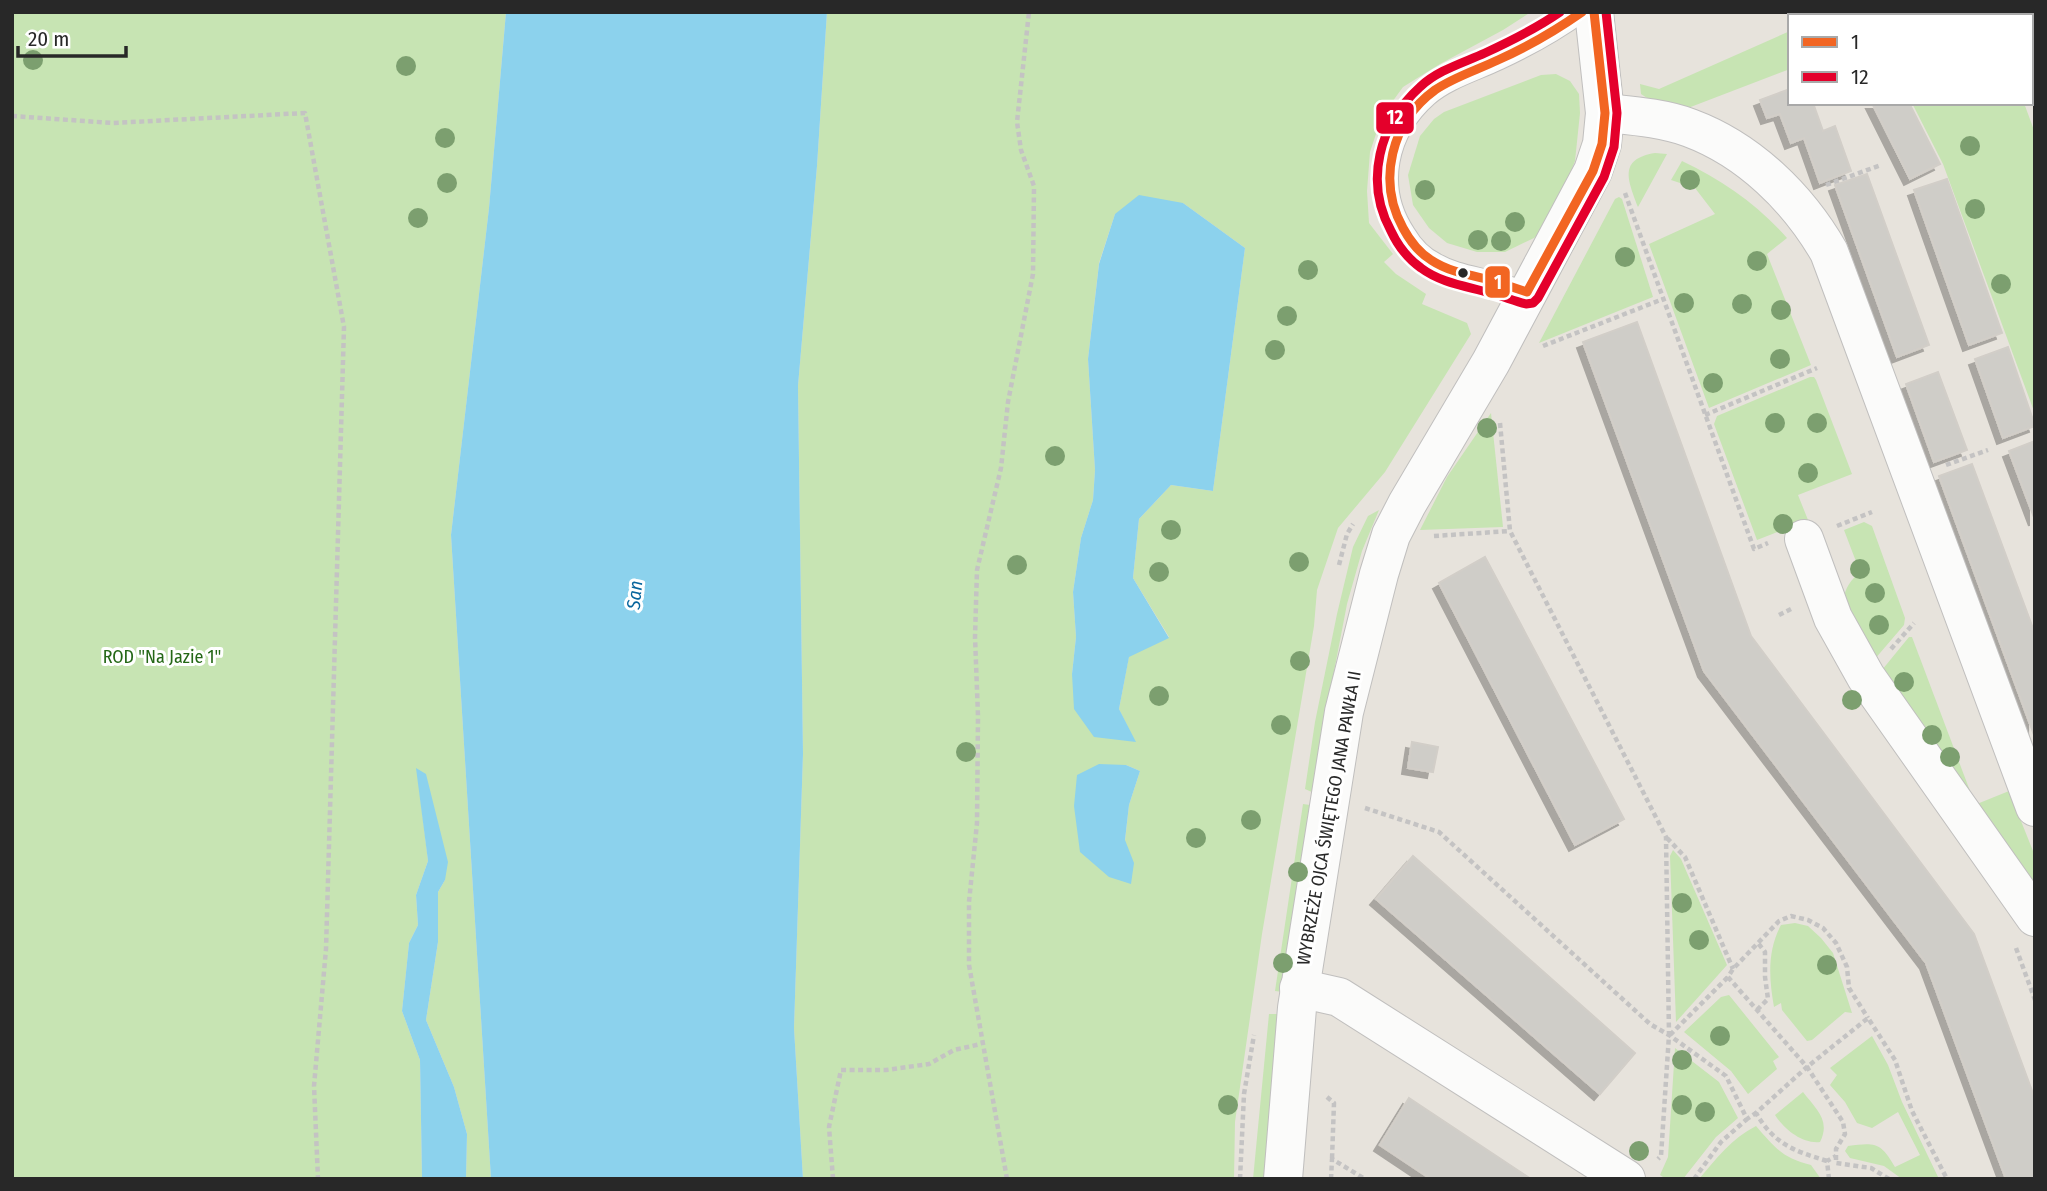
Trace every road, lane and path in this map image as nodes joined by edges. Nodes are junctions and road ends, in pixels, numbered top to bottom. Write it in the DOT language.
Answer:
graph roads {
  1 [pos="1029,12"];
  2 [pos="1582,12"];
  3 [pos="1594,12"];
  4 [pos="1605,113"];
  5 [pos="12,116"];
  6 [pos="1881,165"];
  7 [pos="1819,188"];
  8 [pos="1624,191"];
  9 [pos="1527,292"];
  10 [pos="1663,299"];
  11 [pos="1538,348"];
  12 [pos="1817,368"];
  13 [pos="1499,411"];
  14 [pos="1705,415"];
  15 [pos="1988,450"];
  16 [pos="1946,466"];
  17 [pos="1804,539"];
  18 [pos="1754,549"];
  19 [pos="1329,802"];
  20 [pos="2035,807"];
  21 [pos="1666,837"];
  22 [pos="2025,931"];
  23 [pos="1758,943"];
  24 [pos="1733,969"];
  25 [pos="1728,977"];
  26 [pos="2033,987"];
  27 [pos="1299,988"];
  28 [pos="2035,1000"];
  29 [pos="1757,1010"];
  30 [pos="1868,1018"];
  31 [pos="1669,1035"];
  32 [pos="981,1044"];
  33 [pos="1807,1067"];
  34 [pos="1756,1113"];
  35 [pos="1747,1119"];
  36 [pos="1836,1156"];
  37 [pos="1827,1161"];
  38 [pos="1640,1173"];
  39 [pos="318,1179"];
  40 [pos="833,1179"];
  41 [pos="1007,1179"];
  42 [pos="1283,1179"];
  43 [pos="1331,1179"];
  44 [pos="1365,1179"];
  45 [pos="1694,1179"];
  46 [pos="1829,1179"];
  47 [pos="1889,1179"];
  48 [pos="1947,1179"];
  1 -- 32 [label="path"];
  2 -- 9 [label="lane"];
  3 -- 4 [label="street, WYBRZEŻE OJCA ŚWIĘTEGO JANA PAWŁA II"];
  4 -- 9 [label="street, WYBRZEŻE OJCA ŚWIĘTEGO JANA PAWŁA II"];
  4 -- 20 [label="street"];
  5 -- 39 [label="path"];
  6 -- 7 [label="path"];
  8 -- 10 [label="path"];
  9 -- 19 [label="street, WYBRZEŻE OJCA ŚWIĘTEGO JANA PAWŁA II"];
  10 -- 11 [label="path"];
  10 -- 14 [label="path"];
  12 -- 14 [label="path"];
  13 -- 21 [label="path"];
  14 -- 18 [label="path"];
  15 -- 16 [label="path"];
  17 -- 22 [label="street"];
  19 -- 27 [label="street, WYBRZEŻE OJCA ŚWIĘTEGO JANA PAWŁA II"];
  19 -- 31 [label="path"];
  21 -- 24 [label="path"];
  21 -- 31 [label="path"];
  22 -- 26 [label="path"];
  23 -- 24 [label="path"];
  23 -- 29 [label="path"];
  23 -- 30 [label="path"];
  24 -- 25 [label="path"];
  25 -- 29 [label="path"];
  25 -- 31 [label="path"];
  26 -- 28 [label="path"];
  27 -- 38 [label="street"];
  27 -- 42 [label="street, WYBRZEŻE OJCA ŚWIĘTEGO JANA PAWŁA II"];
  29 -- 33 [label="path"];
  30 -- 33 [label="path"];
  30 -- 48 [label="path"];
  31 -- 35 [label="path"];
  31 -- 38 [label="path"];
  32 -- 40 [label="path"];
  32 -- 41 [label="path"];
  33 -- 34 [label="path"];
  33 -- 36 [label="path"];
  34 -- 35 [label="path"];
  34 -- 37 [label="path"];
  35 -- 45 [label="path"];
  36 -- 37 [label="path"];
  36 -- 47 [label="path"];
  37 -- 46 [label="path"];
  43 -- 44 [label="path"];
}
